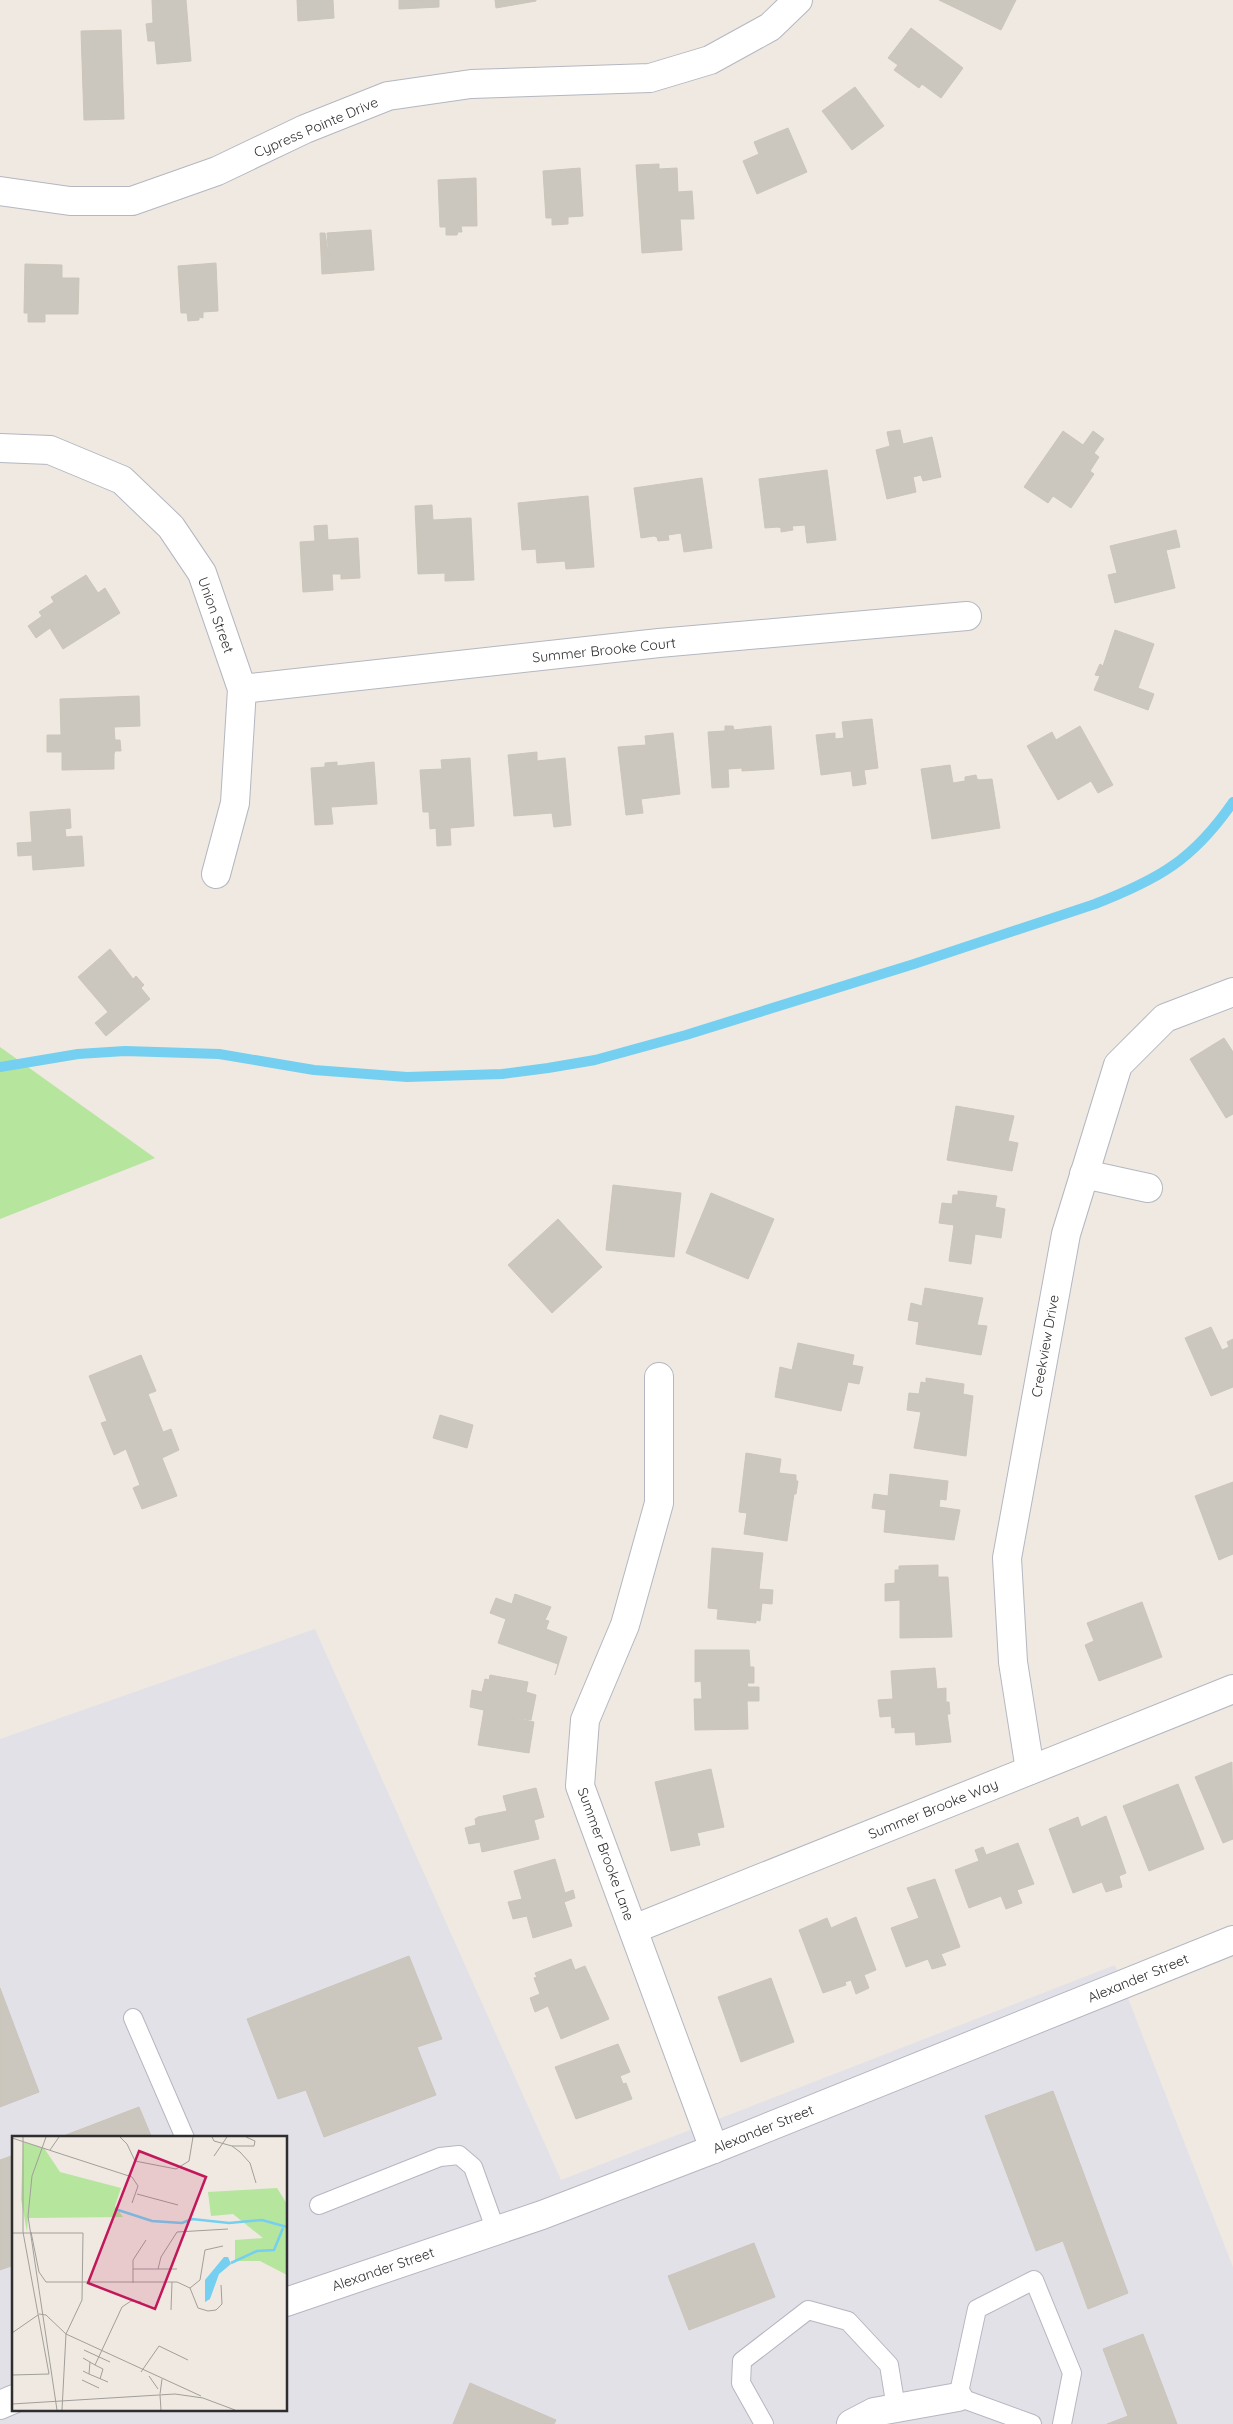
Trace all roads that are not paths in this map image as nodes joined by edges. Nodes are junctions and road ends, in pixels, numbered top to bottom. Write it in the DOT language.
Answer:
graph roads {
  1 [pos="798,0"];
  2 [pos="0,191"];
  3 [pos="0,448"];
  4 [pos="967,616"];
  5 [pos="242,689"];
  6 [pos="216,874"];
  7 [pos="1233,992"];
  8 [pos="1084,1174"];
  9 [pos="1148,1188"];
  10 [pos="659,1377"];
  11 [pos="1233,1689"];
  12 [pos="1030,1770"];
  13 [pos="634,1929"];
  14 [pos="1233,1940"];
  15 [pos="133,2018"];
  16 [pos="184,2136"];
  17 [pos="714,2149"];
  18 [pos="319,2205"];
  19 [pos="496,2231"];
  20 [pos="288,2301"];
  21 [pos="958,2397"];
  22 [pos="12,2400"];
  23 [pos="0,2405"];
  24 [pos="896,2408"];
  25 [pos="764,2424"];
  26 [pos="851,2424"];
  27 [pos="1032,2424"];
  28 [pos="1062,2424"];
  1 -- 2 [label="street, Cypress Pointe Drive"];
  3 -- 5 [label="street, Union Street"];
  4 -- 5 [label="street, Summer Brooke Court"];
  5 -- 6 [label="street, Union Street"];
  7 -- 8 [label="street, Creekview Drive"];
  8 -- 9 [label="street"];
  8 -- 12 [label="street, Creekview Drive"];
  10 -- 13 [label="street, Summer Brooke Lane"];
  11 -- 12 [label="street, Summer Brooke Way"];
  12 -- 13 [label="street, Summer Brooke Way"];
  13 -- 17 [label="street, Summer Brooke Lane"];
  14 -- 17 [label="street, Alexander Street"];
  15 -- 16 [label="lane"];
  17 -- 19 [label="street, Alexander Street"];
  18 -- 19 [label="lane"];
  19 -- 20 [label="street, Alexander Street"];
  21 -- 24 [label="street"];
  21 -- 27 [label="lane"];
  21 -- 28 [label="lane"];
  22 -- 23 [label="street"];
  24 -- 25 [label="lane"];
  24 -- 26 [label="street"];
}
